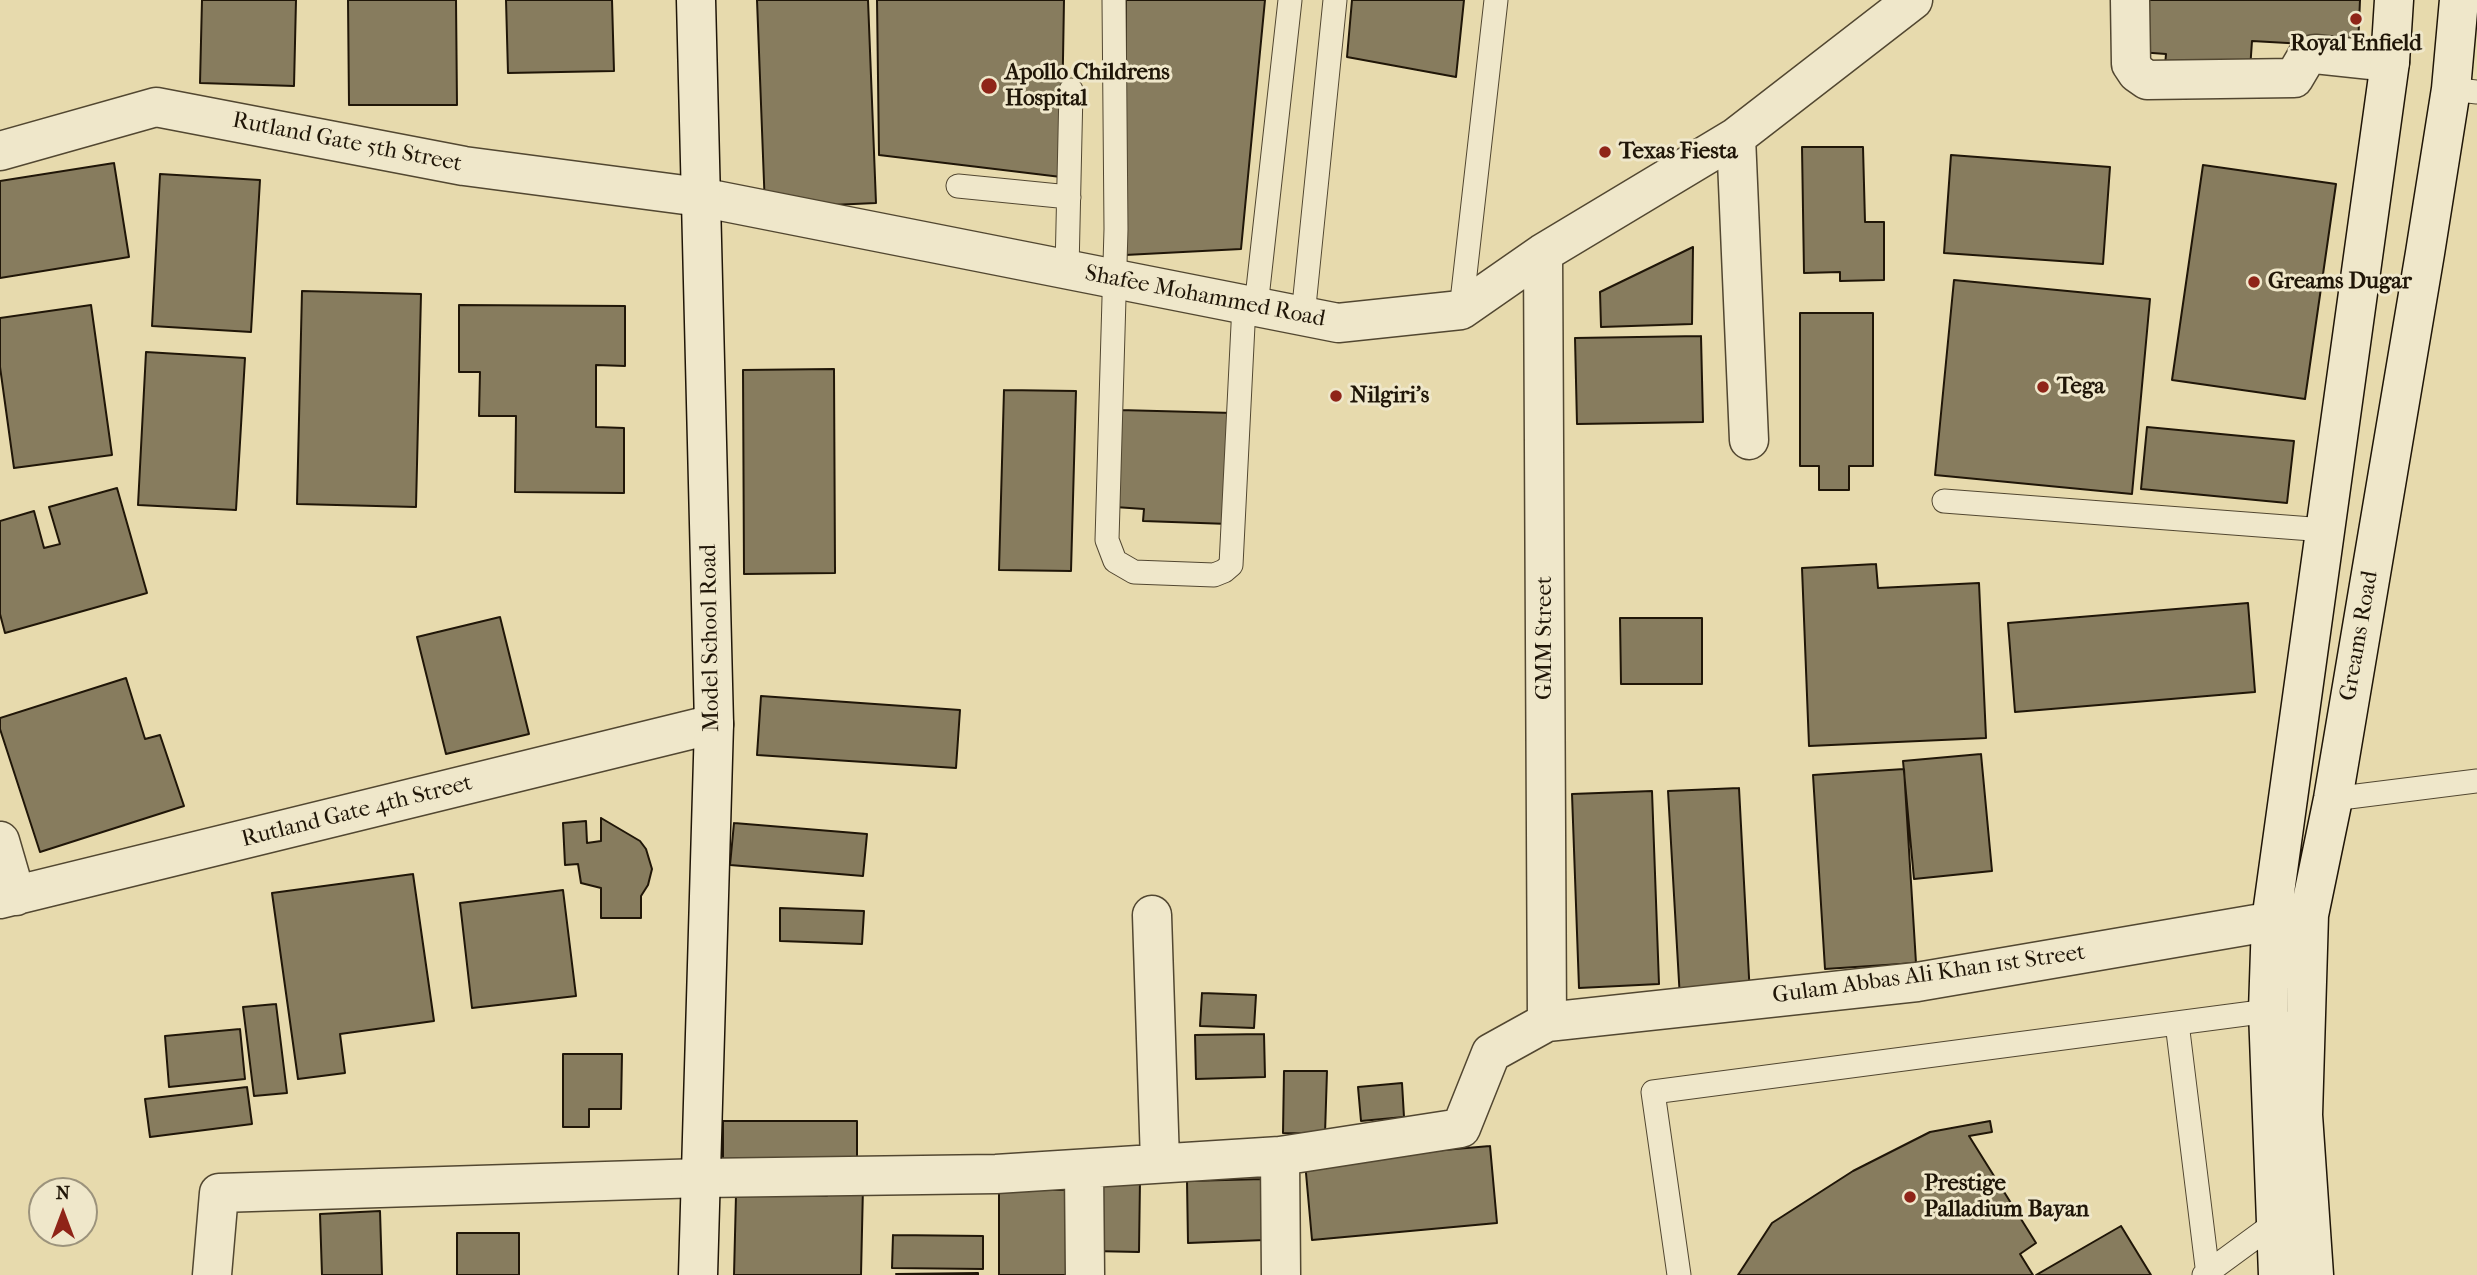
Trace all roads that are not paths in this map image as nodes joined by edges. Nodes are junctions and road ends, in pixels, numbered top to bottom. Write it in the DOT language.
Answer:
graph roads {
  1 [pos="696,0"];
  2 [pos="1114,0"];
  3 [pos="1290,0"];
  4 [pos="1335,0"];
  5 [pos="1496,0"];
  6 [pos="1913,0"];
  7 [pos="2130,0"];
  8 [pos="2394,0"];
  9 [pos="2459,0"];
  10 [pos="2389,62"];
  11 [pos="1071,90"];
  12 [pos="2464,91"];
  13 [pos="1736,137"];
  14 [pos="0,151"];
  15 [pos="958,186"];
  16 [pos="699,197"];
  17 [pos="1069,197"];
  18 [pos="1543,253"];
  19 [pos="1067,270"];
  20 [pos="1115,279"];
  21 [pos="1250,306"];
  22 [pos="1461,310"];
  23 [pos="1303,316"];
  24 [pos="1749,440"];
  25 [pos="1944,501"];
  26 [pos="2325,530"];
  27 [pos="714,724"];
  28 [pos="2477,780"];
  29 [pos="2333,799"];
  30 [pos="0,841"];
  31 [pos="8,898"];
  32 [pos="1152,915"];
  33 [pos="2309,915"];
  34 [pos="2271,921"];
  35 [pos="2268,1011"];
  36 [pos="1547,1022"];
  37 [pos="2177,1023"];
  38 [pos="1280,1156"];
  39 [pos="1160,1163"];
  40 [pos="1084,1170"];
  41 [pos="702,1178"];
  42 [pos="2275,1223"];
  43 [pos="2206,1274"];
  44 [pos="212,1275"];
  45 [pos="698,1275"];
  46 [pos="1085,1275"];
  47 [pos="1281,1275"];
  48 [pos="1679,1275"];
  49 [pos="2278,1275"];
  50 [pos="2314,1275"];
  1 -- 16 [label="street, Model School Road"];
  2 -- 20 [label="lane"];
  3 -- 21 [label="lane"];
  4 -- 23 [label="lane"];
  5 -- 22 [label="lane"];
  6 -- 13 [label="street, Shafee Mohammed Road"];
  7 -- 10 [label="street"];
  8 -- 10 [label="street, Greams Road"];
  9 -- 12 [label="street, Greams Road"];
  10 -- 26 [label="street, Greams Road"];
  11 -- 17 [label="lane"];
  12 -- 29 [label="street, Greams Road"];
  13 -- 18 [label="street, Shafee Mohammed Road"];
  13 -- 24 [label="street"];
  14 -- 16 [label="street, Rutland Gate 5th Street"];
  15 -- 17 [label="lane"];
  16 -- 19 [label="street, Shafee Mohammed Road"];
  16 -- 27 [label="street, Model School Road"];
  17 -- 19 [label="lane"];
  18 -- 22 [label="street, Shafee Mohammed Road"];
  18 -- 36 [label="street, GMM Street"];
  19 -- 20 [label="street, Shafee Mohammed Road"];
  20 -- 21 [label="street, Shafee Mohammed Road"];
  20 -- 21 [label="lane"];
  21 -- 23 [label="street, Shafee Mohammed Road"];
  22 -- 23 [label="street, Shafee Mohammed Road"];
  25 -- 26 [label="lane"];
  26 -- 34 [label="street, Greams Road"];
  27 -- 31 [label="street, Rutland Gate 4th Street"];
  27 -- 41 [label="street, Model School Road"];
  28 -- 29 [label="lane"];
  29 -- 33 [label="street, Greams Road"];
  30 -- 31 [label="street"];
  32 -- 39 [label="street"];
  33 -- 34 [label="street, Gulam Abbas Ali Khan 1st Street"];
  33 -- 50 [label="street, Greams Road"];
  34 -- 35 [label="street, Greams Road"];
  34 -- 36 [label="street, Gulam Abbas Ali Khan 1st Street"];
  35 -- 37 [label="lane"];
  35 -- 42 [label="street, Greams Road"];
  36 -- 38 [label="street"];
  37 -- 43 [label="lane"];
  37 -- 48 [label="lane"];
  38 -- 39 [label="street"];
  38 -- 47 [label="street"];
  39 -- 40 [label="street"];
  40 -- 41 [label="street"];
  40 -- 46 [label="street"];
  41 -- 44 [label="street"];
  41 -- 45 [label="street, Model School Road"];
  42 -- 43 [label="lane"];
  42 -- 49 [label="street, Greams Road"];
}
